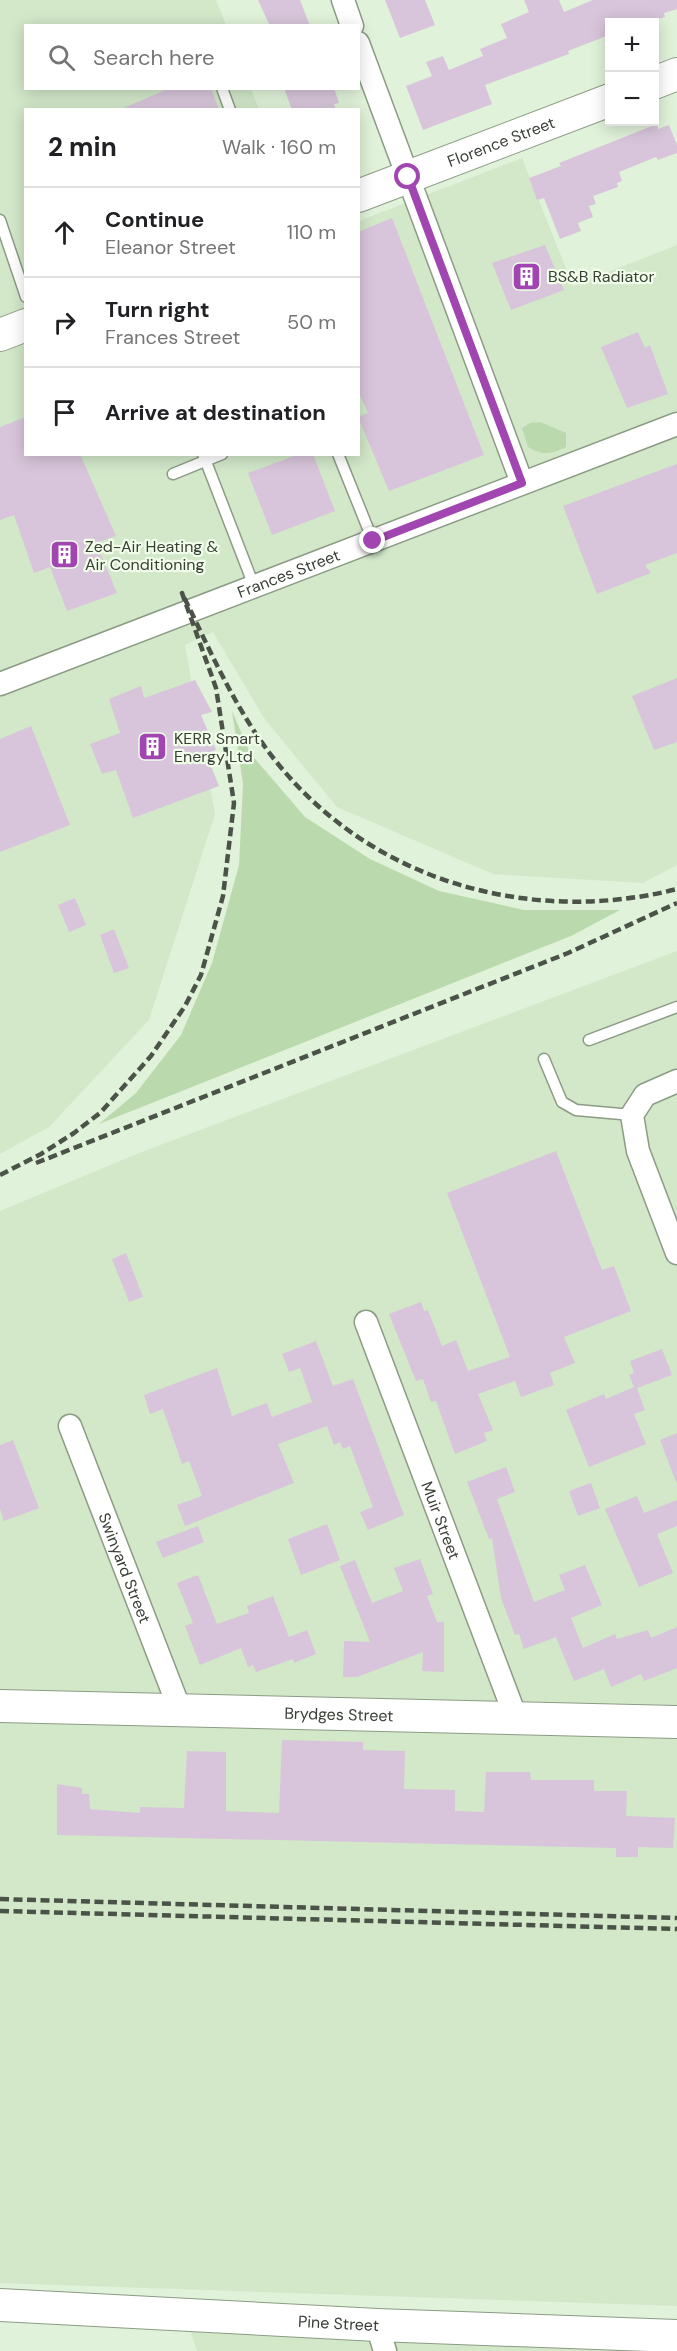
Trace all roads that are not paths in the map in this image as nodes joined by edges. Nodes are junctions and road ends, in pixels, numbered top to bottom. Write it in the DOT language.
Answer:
graph roads {
  1 [pos="343,0"];
  2 [pos="351,24"];
  3 [pos="360,48"];
  4 [pos="677,74"];
  5 [pos="659,81"];
  6 [pos="223,90"];
  7 [pos="605,102"];
  8 [pos="229,108"];
  9 [pos="408,177"];
  10 [pos="360,195"];
  11 [pos="0,220"];
  12 [pos="24,291"];
  13 [pos="24,326"];
  14 [pos="0,335"];
  15 [pos="677,424"];
  16 [pos="339,456"];
  17 [pos="204,458"];
  18 [pos="173,474"];
  19 [pos="522,483"];
  20 [pos="373,541"];
  21 [pos="254,586"];
  22 [pos="0,684"];
  23 [pos="677,1007"];
  24 [pos="589,1040"];
  25 [pos="544,1059"];
  26 [pos="677,1081"];
  27 [pos="632,1115"];
  28 [pos="677,1253"];
  29 [pos="366,1322"];
  30 [pos="70,1426"];
  31 [pos="0,1706"];
  32 [pos="180,1710"];
  33 [pos="516,1718"];
  34 [pos="677,1722"];
  35 [pos="0,2305"];
  36 [pos="677,2336"];
  37 [pos="381,2338"];
  1 -- 2 [label="street"];
  3 -- 9 [label="street"];
  4 -- 5 [label="street"];
  6 -- 8 [label="lane"];
  7 -- 9 [label="street, Florence Street"];
  9 -- 10 [label="street, Florence Street"];
  9 -- 19 [label="street"];
  11 -- 12 [label="lane"];
  13 -- 14 [label="street"];
  15 -- 19 [label="street, Frances Street"];
  16 -- 20 [label="lane"];
  17 -- 18 [label="lane"];
  17 -- 21 [label="lane"];
  19 -- 20 [label="street, Frances Street"];
  20 -- 21 [label="street, Frances Street"];
  21 -- 22 [label="street, Frances Street"];
  23 -- 24 [label="lane"];
  25 -- 27 [label="lane"];
  26 -- 27 [label="street"];
  27 -- 28 [label="street"];
  29 -- 33 [label="street, Muir Street"];
  30 -- 32 [label="street, Swinyard Street"];
  31 -- 32 [label="street, Brydges Street"];
  32 -- 33 [label="street, Brydges Street"];
  33 -- 34 [label="street, Brydges Street"];
  35 -- 37 [label="street, Pine Street"];
  36 -- 37 [label="street, Pine Street"];
}
